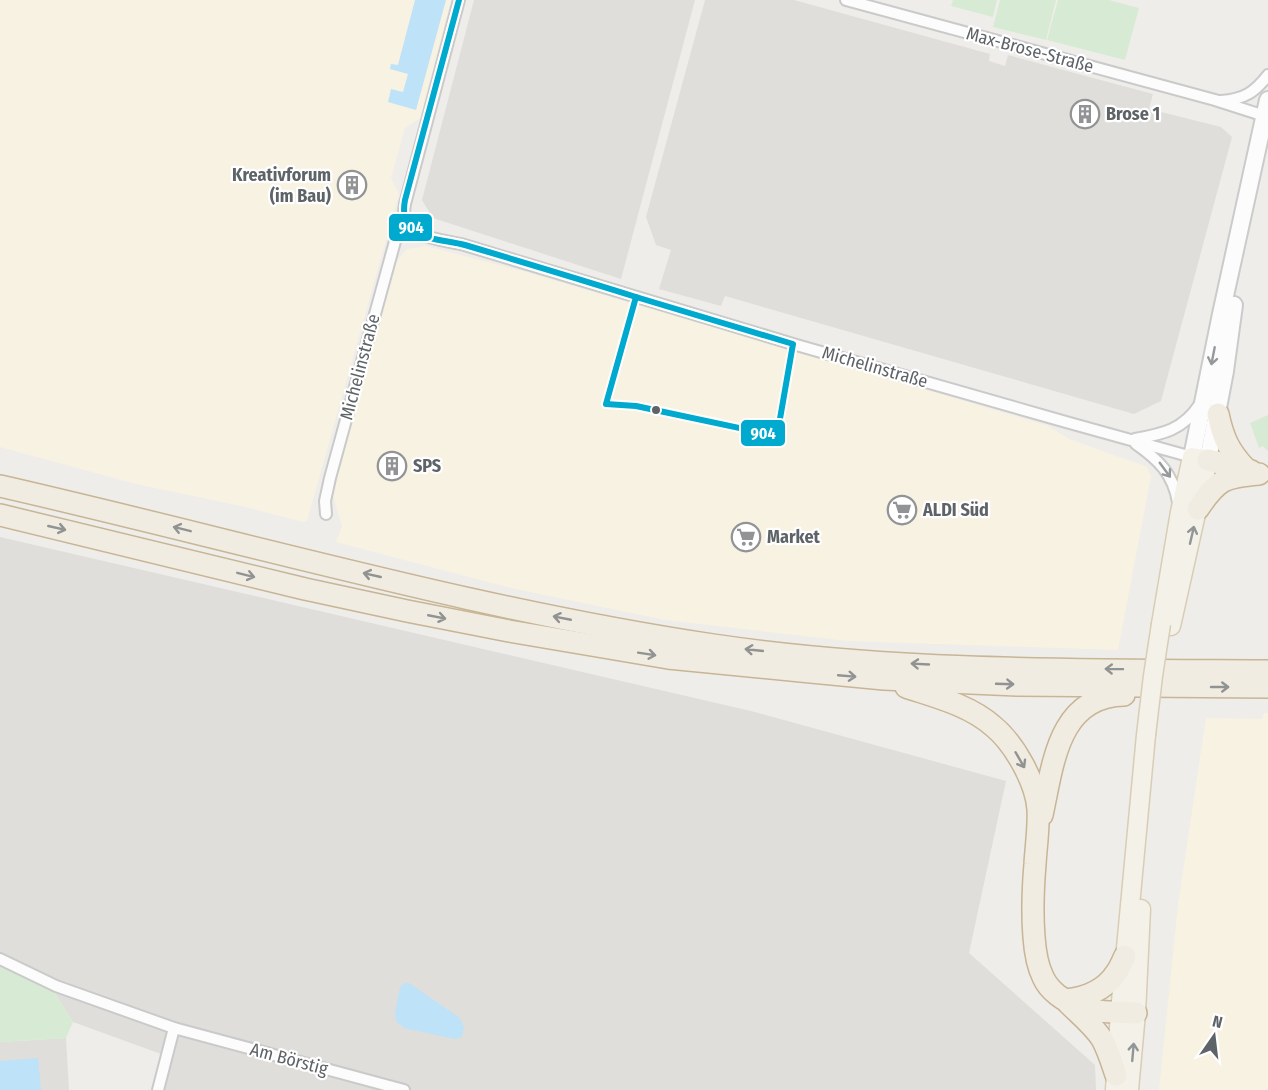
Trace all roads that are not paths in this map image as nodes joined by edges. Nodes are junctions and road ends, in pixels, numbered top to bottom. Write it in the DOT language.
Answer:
graph roads {
  1 [pos="459,0"];
  2 [pos="846,0"];
  3 [pos="1268,75"];
  4 [pos="1216,100"];
  5 [pos="1267,111"];
  6 [pos="1268,139"];
  7 [pos="407,225"];
  8 [pos="1204,397"];
  9 [pos="1218,414"];
  10 [pos="1131,440"];
  11 [pos="1200,458"];
  12 [pos="1258,474"];
  13 [pos="0,486"];
  14 [pos="1189,510"];
  15 [pos="326,514"];
  16 [pos="0,515"];
  17 [pos="1268,656"];
  18 [pos="1194,671"];
  19 [pos="1268,671"];
  20 [pos="884,679"];
  21 [pos="1172,686"];
  22 [pos="1268,687"];
  23 [pos="1151,736"];
  24 [pos="1038,836"];
  25 [pos="1125,956"];
  26 [pos="0,959"];
  27 [pos="1066,1000"];
  28 [pos="1128,1013"];
  29 [pos="174,1028"];
  30 [pos="1120,1085"];
  31 [pos="158,1090"];
  32 [pos="405,1090"];
  1 -- 7 [label="street, Michelinstraße"];
  2 -- 4 [label="street, Max-Brose-Straße"];
  3 -- 4 [label="street"];
  4 -- 5 [label="street, Max-Brose-Straße"];
  5 -- 8 [label="main road, one-way"];
  6 -- 9 [label="main road"];
  7 -- 10 [label="street, Michelinstraße"];
  7 -- 15 [label="street, Michelinstraße"];
  8 -- 10 [label="street"];
  8 -- 11 [label="main road"];
  9 -- 11 [label="main road"];
  9 -- 12 [label="highway"];
  10 -- 11 [label="street, Michelinstraße"];
  10 -- 14 [label="street, one-way"];
  11 -- 12 [label="highway"];
  11 -- 14 [label="main road"];
  12 -- 14 [label="highway"];
  18 -- 13 [label="highway, one-way"];
  14 -- 23 [label="main road"];
  16 -- 20 [label="highway, one-way"];
  17 -- 18 [label="highway"];
  18 -- 19 [label="highway"];
  20 -- 21 [label="highway, one-way"];
  20 -- 24 [label="highway, one-way"];
  21 -- 22 [label="highway, one-way"];
  21 -- 24 [label="highway"];
  23 -- 25 [label="main road"];
  23 -- 28 [label="main road"];
  24 -- 27 [label="highway"];
  25 -- 27 [label="highway"];
  25 -- 28 [label="main road"];
  26 -- 29 [label="street, Am Börstig"];
  27 -- 28 [label="highway"];
  27 -- 30 [label="highway"];
  28 -- 30 [label="main road"];
  29 -- 31 [label="street"];
  29 -- 32 [label="street, Am Börstig"];
}
